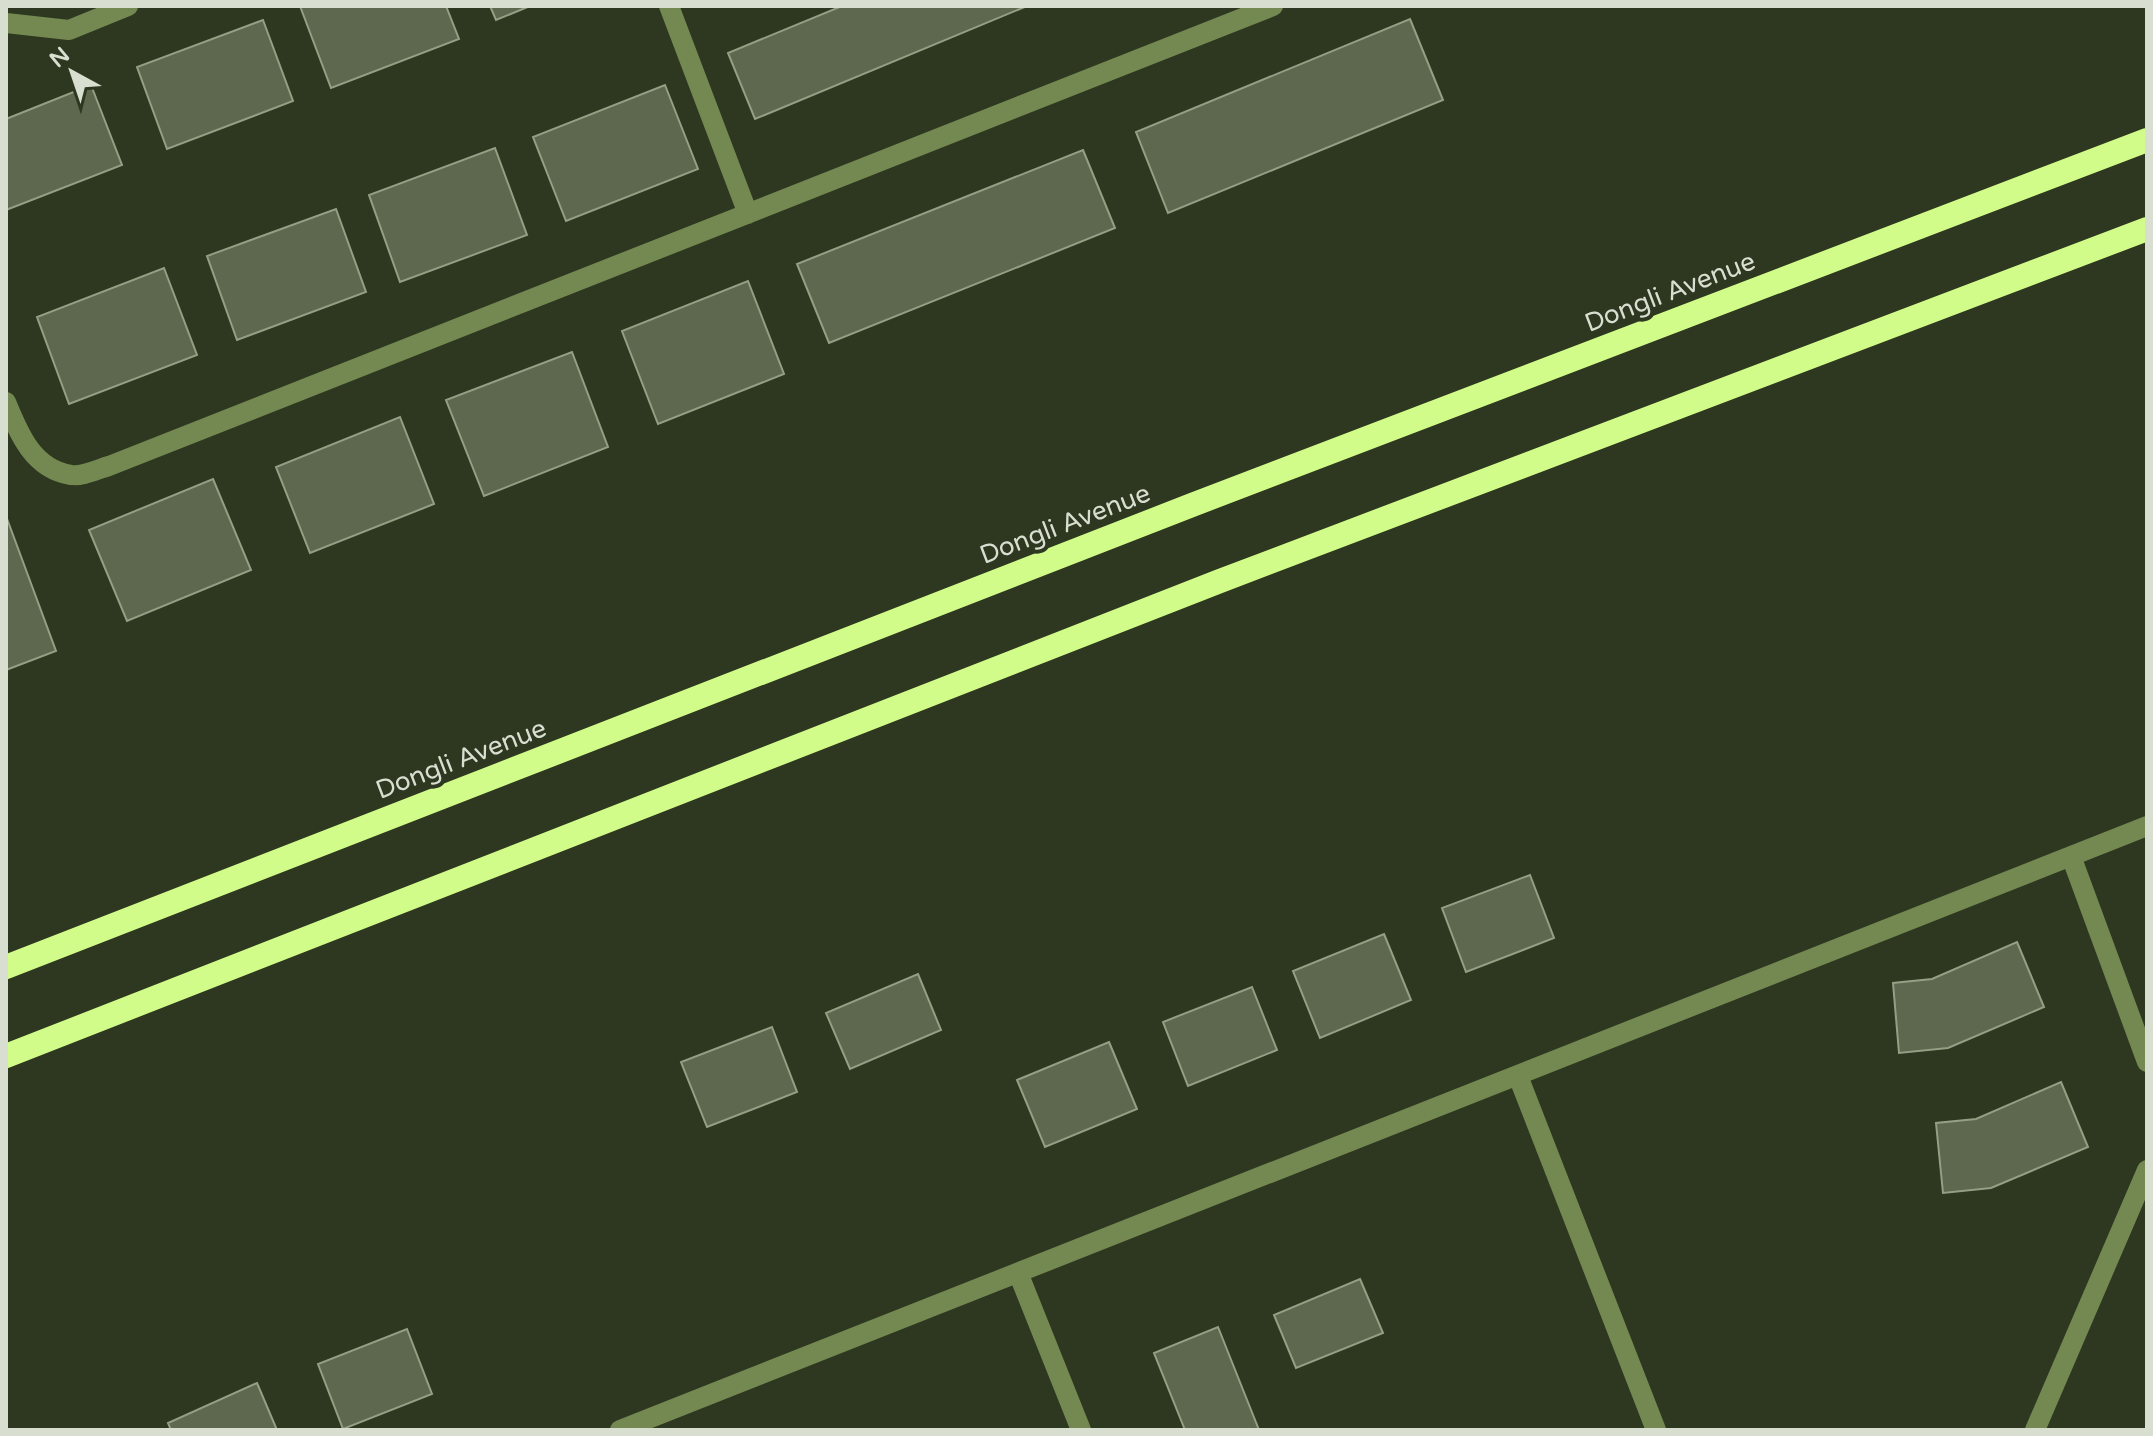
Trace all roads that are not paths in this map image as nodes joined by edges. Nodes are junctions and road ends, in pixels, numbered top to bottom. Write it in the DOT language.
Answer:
graph roads {
  1 [pos="128,6"];
  2 [pos="669,6"];
  3 [pos="1273,6"];
  4 [pos="6,23"];
  5 [pos="2147,140"];
  6 [pos="748,214"];
  7 [pos="2147,229"];
  8 [pos="6,402"];
  9 [pos="2147,826"];
  10 [pos="2071,856"];
  11 [pos="6,967"];
  12 [pos="6,1056"];
  13 [pos="2147,1062"];
  14 [pos="1518,1076"];
  15 [pos="2147,1170"];
  16 [pos="1019,1275"];
  17 [pos="620,1430"];
  18 [pos="1081,1430"];
  19 [pos="1656,1430"];
  20 [pos="2035,1430"];
  1 -- 4 [label="lane"];
  2 -- 6 [label="lane"];
  3 -- 6 [label="lane"];
  5 -- 11 [label="highway, Dongli Avenue"];
  6 -- 8 [label="lane"];
  7 -- 12 [label="highway"];
  9 -- 10 [label="lane"];
  10 -- 13 [label="lane"];
  10 -- 14 [label="lane"];
  14 -- 16 [label="lane"];
  14 -- 19 [label="lane"];
  15 -- 20 [label="lane"];
  16 -- 17 [label="lane"];
  16 -- 18 [label="lane"];
}
